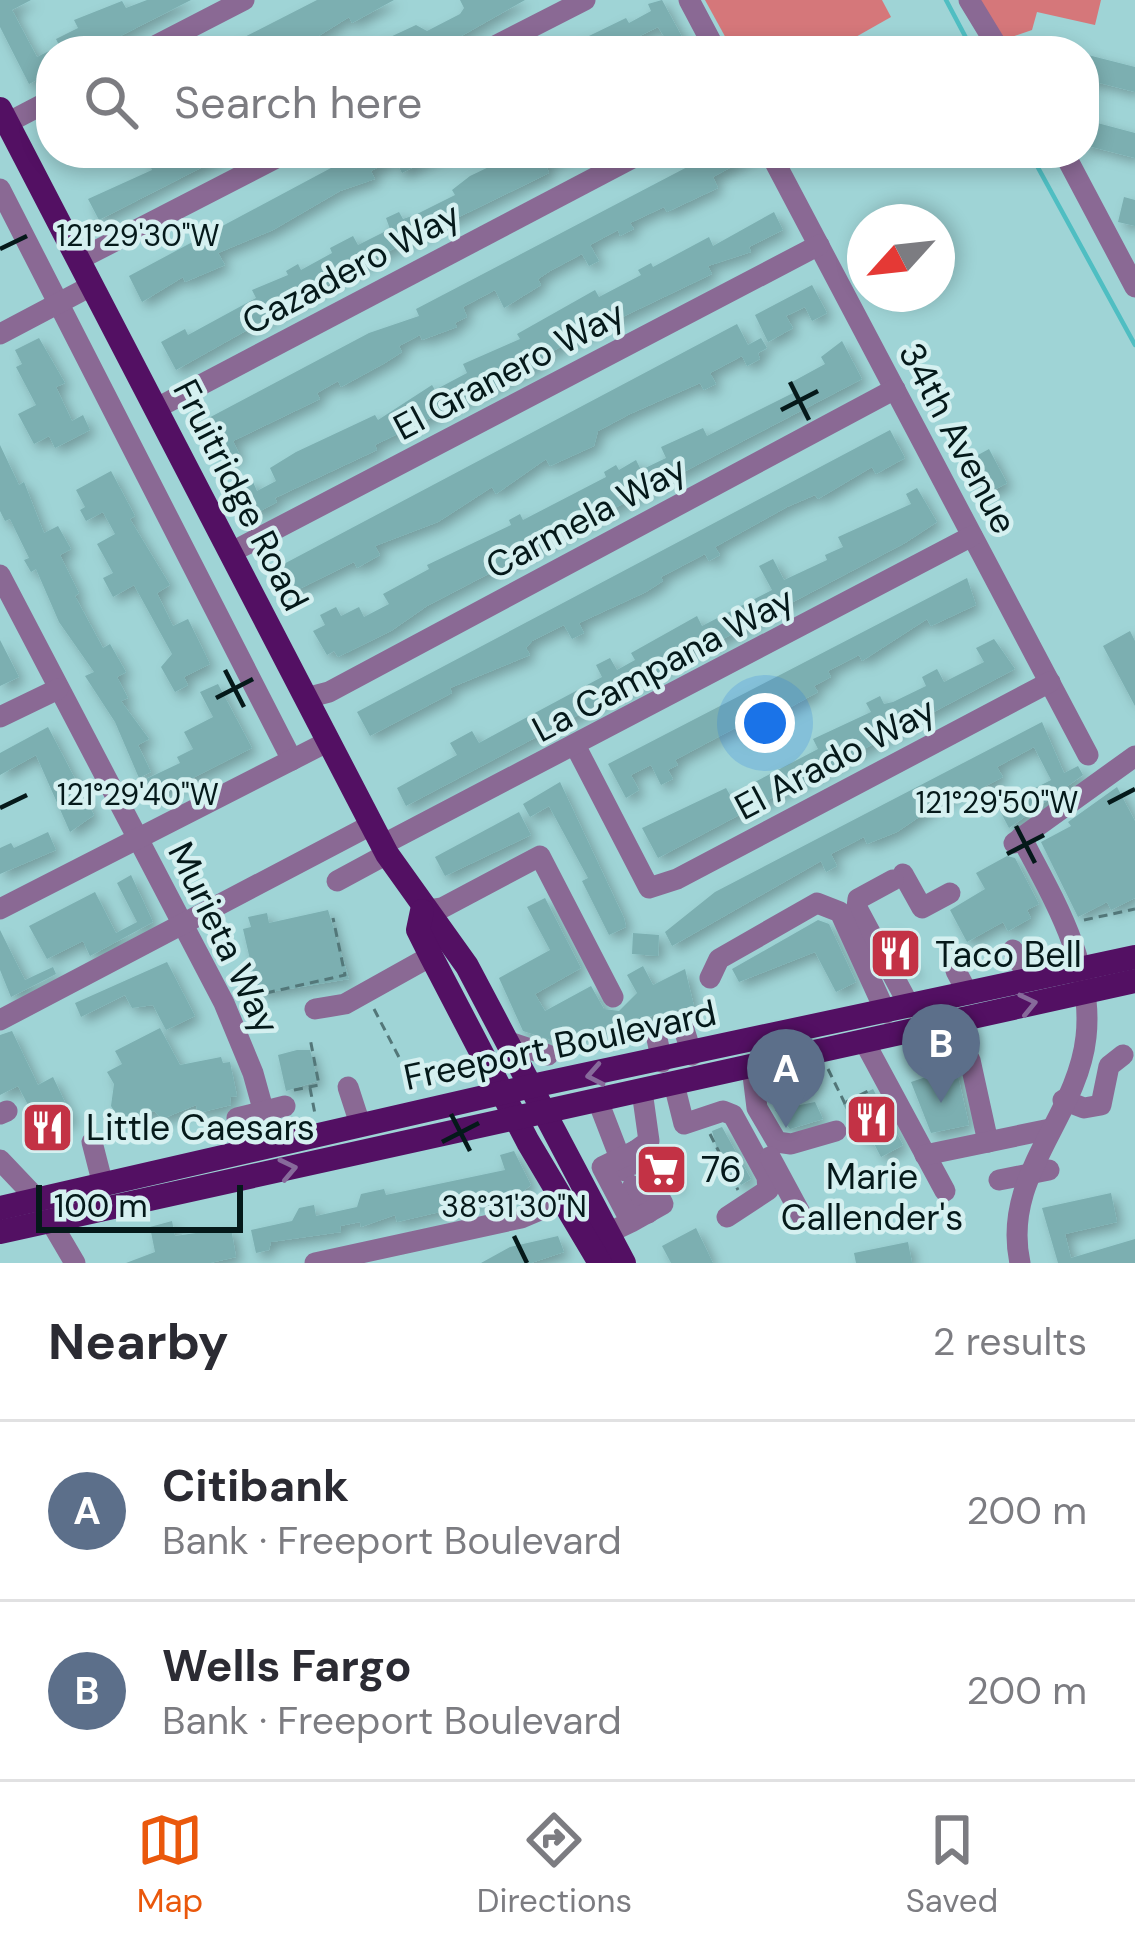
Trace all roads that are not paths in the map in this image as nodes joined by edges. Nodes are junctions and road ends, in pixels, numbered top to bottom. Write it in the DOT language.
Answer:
graph roads {
  1 [pos="244,0"];
  2 [pos="585,0"];
  3 [pos="689,0"];
  4 [pos="969,0"];
  5 [pos="174,36"];
  6 [pos="514,36"];
  7 [pos="708,36"];
  8 [pos="991,36"];
  9 [pos="36,105"];
  10 [pos="3,116"];
  11 [pos="257,168"];
  12 [pos="613,168"];
  13 [pos="778,168"];
  14 [pos="1072,168"];
  15 [pos="0,189"];
  16 [pos="819,245"];
  17 [pos="78,260"];
  18 [pos="91,286"];
  19 [pos="1135,287"];
  20 [pos="59,303"];
  21 [pos="0,334"];
  22 [pos="895,389"];
  23 [pos="155,409"];
  24 [pos="973,536"];
  25 [pos="230,554"];
  26 [pos="0,575"];
  27 [pos="1050,682"];
  28 [pos="58,688"];
  29 [pos="306,698"];
  30 [pos="0,717"];
  31 [pos="329,741"];
  32 [pos="576,747"];
  33 [pos="1088,754"];
  34 [pos="1135,756"];
  35 [pos="292,760"];
  36 [pos="137,839"];
  37 [pos="380,841"];
  38 [pos="337,881"];
  39 [pos="950,893"];
  40 [pos="0,909"];
  41 [pos="422,911"];
  42 [pos="183,924"];
  43 [pos="445,942"];
  44 [pos="1013,950"];
  45 [pos="1135,957"];
  46 [pos="710,978"];
  47 [pos="1030,980"];
  48 [pos="1080,981"];
  49 [pos="1135,981"];
  50 [pos="613,997"];
  51 [pos="315,1010"];
  52 [pos="898,1010"];
  53 [pos="0,1020"];
  54 [pos="683,1027"];
  55 [pos="656,1034"];
  56 [pos="509,1042"];
  57 [pos="864,1042"];
  58 [pos="1123,1054"];
  59 [pos="548,1055"];
  60 [pos="692,1055"];
  61 [pos="972,1059"];
  62 [pos="752,1066"];
  63 [pos="668,1073"];
  64 [pos="718,1074"];
  65 [pos="532,1086"];
  66 [pos="348,1087"];
  67 [pos="1063,1088"];
  68 [pos="503,1092"];
  69 [pos="460,1102"];
  70 [pos="281,1103"];
  71 [pos="643,1104"];
  72 [pos="546,1113"];
  73 [pos="602,1113"];
  74 [pos="237,1118"];
  75 [pos="516,1119"];
  76 [pos="844,1123"];
  77 [pos="360,1124"];
  78 [pos="1050,1129"];
  79 [pos="990,1141"];
  80 [pos="92,1142"];
  81 [pos="273,1145"];
  82 [pos="925,1155"];
  83 [pos="0,1160"];
  84 [pos="628,1167"];
  85 [pos="1039,1172"];
  86 [pos="999,1180"];
  87 [pos="103,1185"];
  88 [pos="945,1191"];
  89 [pos="38,1200"];
  90 [pos="560,1201"];
  91 [pos="0,1208"];
  92 [pos="728,1217"];
  93 [pos="804,1220"];
  94 [pos="52,1223"];
  95 [pos="629,1223"];
  96 [pos="0,1232"];
  97 [pos="1013,1260"];
  98 [pos="74,1263"];
  99 [pos="315,1263"];
  100 [pos="599,1263"];
  101 [pos="624,1263"];
  1 -- 5 [label="street"];
  2 -- 6 [label="street"];
  3 -- 7 [label="street"];
  4 -- 8 [label="street"];
  9 -- 10 [label="street"];
  10 -- 17 [label="main road, Fruitridge Road"];
  11 -- 17 [label="street"];
  12 -- 23 [label="street, Cazadero Way"];
  13 -- 16 [label="street, 34th Avenue"];
  14 -- 19 [label="street"];
  15 -- 20 [label="street"];
  16 -- 22 [label="street, 34th Avenue"];
  16 -- 25 [label="street, El Granero Way"];
  17 -- 18 [label="main road, Fruitridge Road"];
  18 -- 20 [label="street"];
  18 -- 23 [label="main road, Fruitridge Road"];
  20 -- 21 [label="street"];
  20 -- 35 [label="street"];
  22 -- 24 [label="street, 34th Avenue"];
  22 -- 29 [label="street, Carmela Way"];
  23 -- 25 [label="main road, Fruitridge Road"];
  24 -- 27 [label="street, 34th Avenue"];
  24 -- 32 [label="street, La Campana Way"];
  25 -- 29 [label="main road, Fruitridge Road"];
  26 -- 28 [label="street, Murieta Way"];
  27 -- 32 [label="street, El Arado Way"];
  27 -- 33 [label="street, 34th Avenue"];
  28 -- 30 [label="street"];
  28 -- 36 [label="street, Murieta Way"];
  29 -- 31 [label="main road, Fruitridge Road"];
  31 -- 35 [label="street"];
  31 -- 37 [label="main road, Fruitridge Road"];
  32 -- 37 [label="street, La Campana Way"];
  34 -- 48 [label="street"];
  35 -- 36 [label="street"];
  36 -- 40 [label="street"];
  36 -- 42 [label="street, Murieta Way"];
  37 -- 38 [label="street"];
  37 -- 41 [label="main road, Fruitridge Road"];
  37 -- 42 [label="street"];
  39 -- 52 [label="street"];
  41 -- 43 [label="main road, Fruitridge Road"];
  41 -- 50 [label="street"];
  42 -- 53 [label="street"];
  42 -- 70 [label="street, Murieta Way"];
  43 -- 51 [label="street"];
  43 -- 56 [label="main road, Fruitridge Road"];
  43 -- 68 [label="main road, Fruitridge Road"];
  43 -- 69 [label="main road"];
  44 -- 47 [label="street"];
  45 -- 48 [label="main road, Freeport Boulevard"];
  46 -- 52 [label="street"];
  47 -- 48 [label="main road, Freeport Boulevard"];
  47 -- 52 [label="main road, Freeport Boulevard"];
  48 -- 49 [label="main road, Freeport Boulevard"];
  57 -- 48 [label="main road, Freeport Boulevard, one-way"];
  48 -- 67 [label="street"];
  52 -- 60 [label="main road, Freeport Boulevard"];
  54 -- 60 [label="street"];
  55 -- 63 [label="street"];
  56 -- 59 [label="street"];
  56 -- 65 [label="main road, Fruitridge Road"];
  57 -- 62 [label="main road, Freeport Boulevard"];
  57 -- 82 [label="street"];
  58 -- 67 [label="street"];
  60 -- 63 [label="main road, Freeport Boulevard"];
  61 -- 79 [label="street"];
  62 -- 64 [label="main road, Freeport Boulevard"];
  62 -- 76 [label="street"];
  63 -- 64 [label="main road, Freeport Boulevard"];
  63 -- 65 [label="main road, Freeport Boulevard, one-way"];
  63 -- 71 [label="main road, Freeport Boulevard"];
  63 -- 92 [label="street"];
  64 -- 93 [label="street"];
  65 -- 68 [label="main road, Freeport Boulevard"];
  65 -- 72 [label="main road, Fruitridge Road"];
  66 -- 77 [label="street"];
  67 -- 78 [label="street"];
  68 -- 69 [label="main road, Freeport Boulevard"];
  68 -- 75 [label="main road, Fruitridge Road"];
  69 -- 77 [label="main road, Freeport Boulevard"];
  70 -- 74 [label="street"];
  70 -- 81 [label="street, Murieta Way"];
  71 -- 73 [label="main road, Freeport Boulevard"];
  71 -- 84 [label="street"];
  72 -- 73 [label="main road, Freeport Boulevard"];
  72 -- 75 [label="main road, Freeport Boulevard"];
  72 -- 95 [label="main road, Fruitridge Road"];
  73 -- 84 [label="street"];
  75 -- 90 [label="main road, Fruitridge Road"];
  94 -- 75 [label="main road, Freeport Boulevard, one-way"];
  77 -- 81 [label="main road, Freeport Boulevard"];
  78 -- 79 [label="street"];
  78 -- 85 [label="street"];
  79 -- 82 [label="street"];
  80 -- 87 [label="street"];
  81 -- 87 [label="main road, Freeport Boulevard"];
  82 -- 88 [label="street"];
  83 -- 89 [label="street"];
  84 -- 95 [label="street"];
  84 -- 95 [label="street"];
  84 -- 95 [label="street"];
  85 -- 86 [label="street"];
  85 -- 97 [label="street"];
  87 -- 89 [label="main road, Freeport Boulevard"];
  89 -- 91 [label="main road, Freeport Boulevard"];
  89 -- 94 [label="street"];
  90 -- 99 [label="street"];
  90 -- 100 [label="main road, Fruitridge Road"];
  94 -- 96 [label="main road, Freeport Boulevard"];
  94 -- 98 [label="street"];
  95 -- 101 [label="main road, Fruitridge Road"];
}
